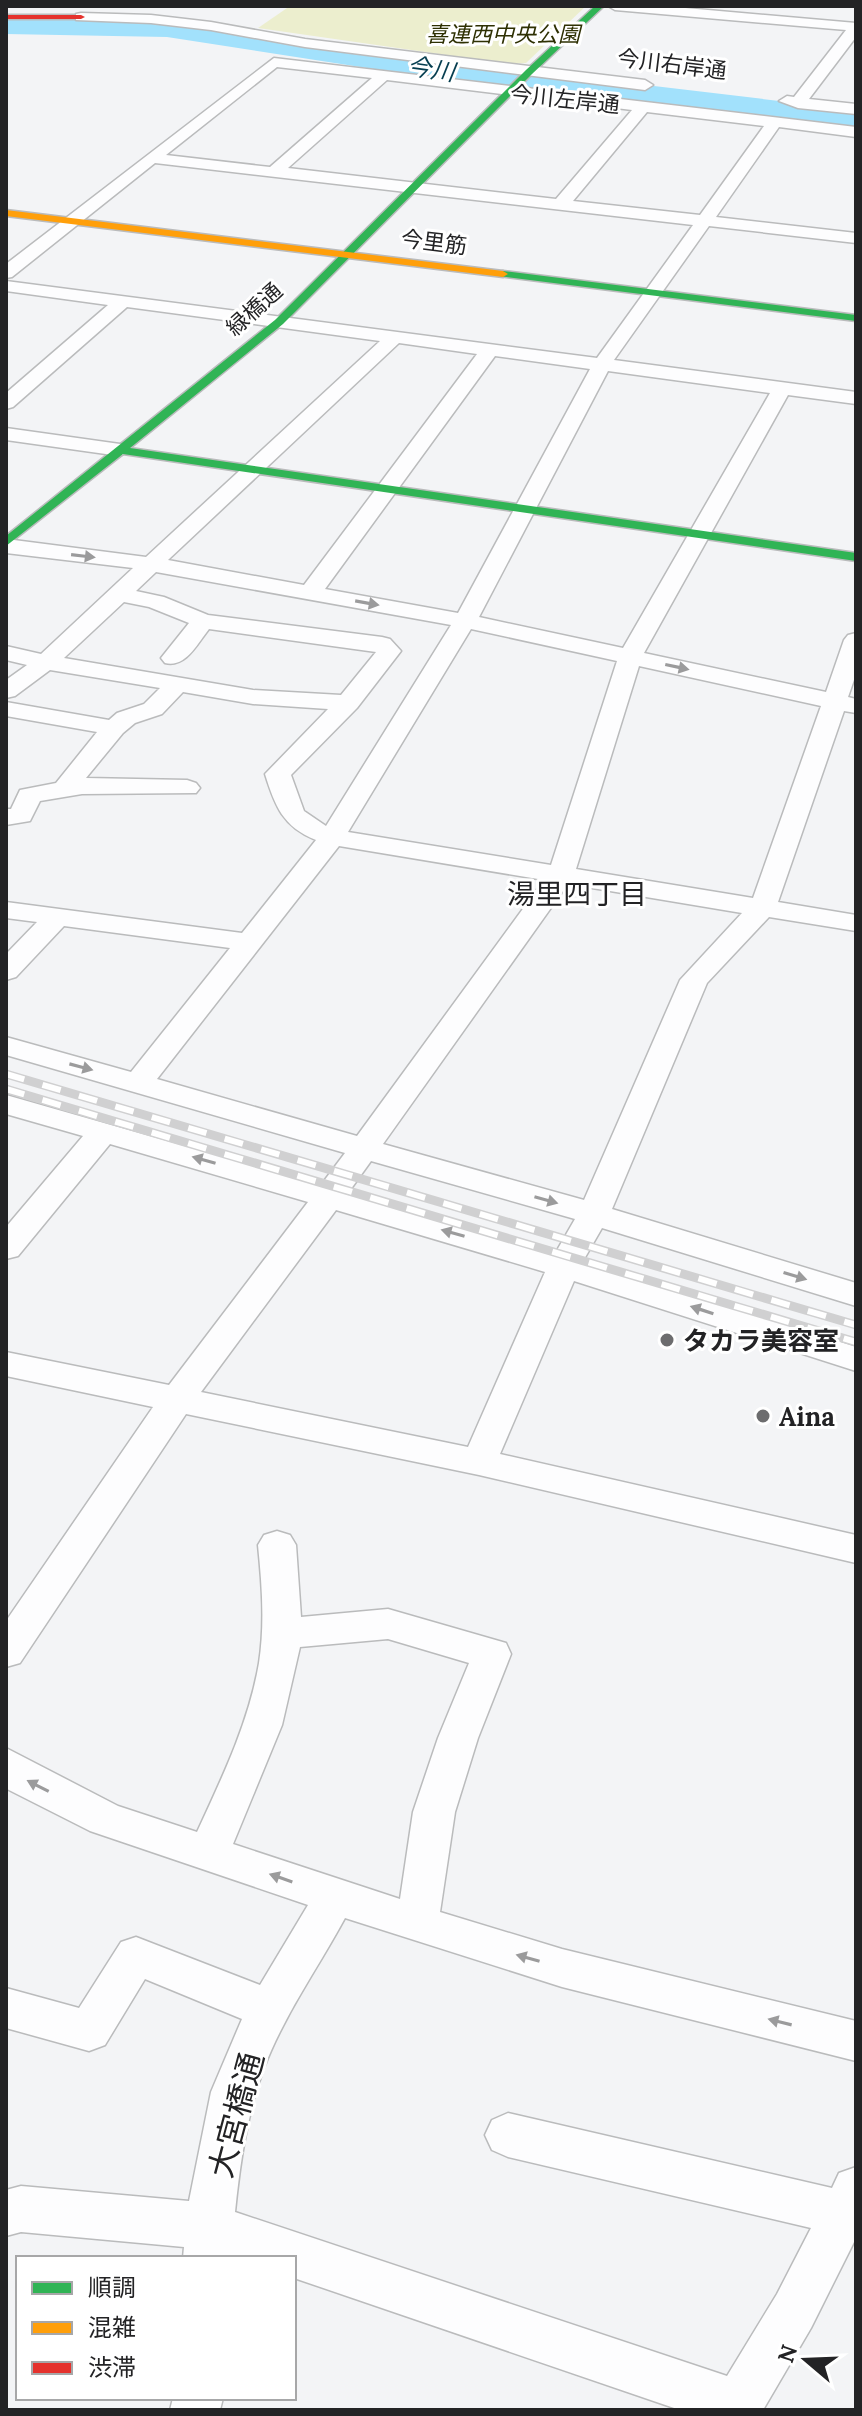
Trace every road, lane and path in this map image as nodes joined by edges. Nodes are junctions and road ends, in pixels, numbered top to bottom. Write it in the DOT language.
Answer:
graph roads {
  1 [pos="97,6"];
  2 [pos="600,6"];
  3 [pos="615,6"];
  4 [pos="6,17"];
  5 [pos="81,17"];
  6 [pos="856,27"];
  7 [pos="529,72"];
  8 [pos="382,77"];
  9 [pos="656,86"];
  10 [pos="511,91"];
  11 [pos="766,99"];
  12 [pos="798,103"];
  13 [pos="643,107"];
  14 [pos="856,109"];
  15 [pos="775,122"];
  16 [pos="856,132"];
  17 [pos="152,158"];
  18 [pos="274,172"];
  19 [pos="416,187"];
  20 [pos="6,204"];
  21 [pos="561,204"];
  22 [pos="6,213"];
  23 [pos="78,218"];
  24 [pos="704,222"];
  25 [pos="856,238"];
  26 [pos="350,251"];
  27 [pos="6,273"];
  28 [pos="6,286"];
  29 [pos="656,288"];
  30 [pos="122,302"];
  31 [pos="856,308"];
  32 [pos="856,318"];
  33 [pos="279,322"];
  34 [pos="394,338"];
  35 [pos="490,350"];
  36 [pos="602,364"];
  37 [pos="782,389"];
  38 [pos="856,398"];
  39 [pos="6,403"];
  40 [pos="6,434"];
  41 [pos="120,450"];
  42 [pos="252,470"];
  43 [pos="389,490"];
  44 [pos="525,510"];
  45 [pos="699,534"];
  46 [pos="6,544"];
  47 [pos="856,557"];
  48 [pos="151,564"];
  49 [pos="310,593"];
  50 [pos="119,594"];
  51 [pos="203,621"];
  52 [pos="465,621"];
  53 [pos="856,640"];
  54 [pos="6,653"];
  55 [pos="630,657"];
  56 [pos="173,658"];
  57 [pos="46,662"];
  58 [pos="176,686"];
  59 [pos="6,691"];
  60 [pos="348,703"];
  61 [pos="845,704"];
  62 [pos="6,709"];
  63 [pos="114,728"];
  64 [pos="187,788"];
  65 [pos="64,789"];
  66 [pos="6,817"];
  67 [pos="332,837"];
  68 [pos="561,875"];
  69 [pos="763,907"];
  70 [pos="6,910"];
  71 [pos="58,916"];
  72 [pos="856,923"];
  73 [pos="249,942"];
  74 [pos="6,971"];
  75 [pos="6,1046"];
  76 [pos="139,1082"];
  77 [pos="6,1104"];
  78 [pos="104,1131"];
  79 [pos="364,1148"];
  80 [pos="329,1197"];
  81 [pos="594,1214"];
  82 [pos="6,1248"];
  83 [pos="564,1266"];
  84 [pos="856,1295"];
  85 [pos="856,1359"];
  86 [pos="6,1364"];
  87 [pos="178,1398"];
  88 [pos="479,1462"];
  89 [pos="277,1545"];
  90 [pos="856,1549"];
  91 [pos="281,1634"];
  92 [pos="6,1652"];
  93 [pos="6,1765"];
  94 [pos="208,1854"];
  95 [pos="335,1897"];
  96 [pos="417,1924"];
  97 [pos="6,2008"];
  98 [pos="271,2010"];
  99 [pos="856,2041"];
  100 [pos="508,2135"];
  101 [pos="851,2202"];
  102 [pos="6,2213"];
  103 [pos="208,2242"];
  104 [pos="253,2256"];
  105 [pos="296,2269"];
  106 [pos="737,2407"];
  1 -- 5 [label="street"];
  2 -- 7 [label="street"];
  3 -- 6 [label="street"];
  4 -- 5 [label="street, 今川右岸通"];
  5 -- 7 [label="street, 今川右岸通"];
  6 -- 12 [label="street"];
  7 -- 9 [label="street, 今川右岸通"];
  7 -- 10 [label="street, 緑橋通"];
  8 -- 10 [label="street, 今川左岸通"];
  8 -- 17 [label="street, 今川左岸通"];
  8 -- 18 [label="street"];
  10 -- 13 [label="street, 今川左岸通"];
  10 -- 19 [label="street, 緑橋通"];
  11 -- 12 [label="street"];
  12 -- 14 [label="street"];
  13 -- 15 [label="street, 今川左岸通"];
  13 -- 21 [label="street"];
  15 -- 16 [label="street, 今川左岸通"];
  15 -- 24 [label="street"];
  17 -- 18 [label="street"];
  17 -- 23 [label="street"];
  18 -- 19 [label="street"];
  19 -- 21 [label="street"];
  19 -- 26 [label="street, 緑橋通"];
  20 -- 23 [label="street, 今里筋"];
  21 -- 24 [label="street"];
  22 -- 23 [label="street, 今里筋"];
  23 -- 26 [label="street, 今里筋"];
  23 -- 27 [label="street"];
  24 -- 25 [label="street"];
  24 -- 29 [label="street"];
  26 -- 29 [label="street, 今里筋"];
  26 -- 33 [label="street, 緑橋通"];
  28 -- 30 [label="street"];
  29 -- 31 [label="street, 今里筋"];
  29 -- 32 [label="street, 今里筋"];
  29 -- 36 [label="street"];
  30 -- 33 [label="street"];
  30 -- 39 [label="street"];
  33 -- 34 [label="street"];
  33 -- 41 [label="street, 緑橋通"];
  34 -- 35 [label="street"];
  34 -- 42 [label="street"];
  35 -- 36 [label="street"];
  35 -- 43 [label="street"];
  36 -- 37 [label="street"];
  36 -- 44 [label="street"];
  37 -- 38 [label="street"];
  37 -- 45 [label="street"];
  40 -- 41 [label="street"];
  41 -- 42 [label="street"];
  41 -- 46 [label="street, 緑橋通"];
  42 -- 43 [label="street"];
  42 -- 48 [label="street"];
  43 -- 44 [label="street"];
  43 -- 49 [label="street"];
  44 -- 45 [label="street"];
  44 -- 52 [label="street"];
  45 -- 47 [label="street"];
  45 -- 55 [label="street"];
  46 -- 48 [label="street, one-way"];
  48 -- 49 [label="street"];
  48 -- 50 [label="street"];
  49 -- 52 [label="street, one-way"];
  50 -- 51 [label="street"];
  50 -- 57 [label="street"];
  51 -- 56 [label="street"];
  51 -- 60 [label="street"];
  52 -- 55 [label="street"];
  52 -- 67 [label="street"];
  53 -- 61 [label="street"];
  54 -- 57 [label="street"];
  55 -- 61 [label="street, one-way"];
  55 -- 68 [label="street"];
  57 -- 58 [label="street"];
  57 -- 59 [label="street"];
  58 -- 60 [label="street"];
  58 -- 63 [label="street"];
  60 -- 67 [label="street"];
  61 -- 69 [label="street"];
  62 -- 63 [label="street"];
  63 -- 65 [label="street"];
  64 -- 65 [label="street"];
  65 -- 66 [label="street"];
  67 -- 68 [label="street"];
  67 -- 73 [label="street"];
  68 -- 69 [label="street"];
  68 -- 79 [label="street"];
  69 -- 72 [label="street"];
  69 -- 81 [label="street"];
  70 -- 71 [label="street"];
  71 -- 73 [label="street"];
  71 -- 74 [label="street"];
  73 -- 76 [label="street"];
  75 -- 76 [label="street, one-way"];
  76 -- 79 [label="street"];
  77 -- 78 [label="street"];
  80 -- 78 [label="street, one-way"];
  78 -- 82 [label="street"];
  79 -- 80 [label="street"];
  79 -- 81 [label="street, one-way"];
  83 -- 80 [label="street, one-way"];
  80 -- 87 [label="street"];
  81 -- 83 [label="street"];
  81 -- 84 [label="street, one-way"];
  85 -- 83 [label="street, one-way"];
  83 -- 88 [label="street"];
  86 -- 87 [label="street"];
  87 -- 88 [label="street"];
  87 -- 92 [label="street"];
  88 -- 90 [label="street"];
  89 -- 91 [label="street"];
  91 -- 94 [label="street"];
  91 -- 96 [label="street"];
  94 -- 93 [label="street, one-way"];
  95 -- 94 [label="street, one-way"];
  95 -- 96 [label="street"];
  95 -- 98 [label="street, 大宮橋通"];
  99 -- 96 [label="street, one-way"];
  97 -- 98 [label="street"];
  98 -- 103 [label="street, 大宮橋通"];
  100 -- 101 [label="street"];
  101 -- 106 [label="street"];
  102 -- 103 [label="street"];
  103 -- 104 [label="street"];
  105 -- 106 [label="street"];
}
